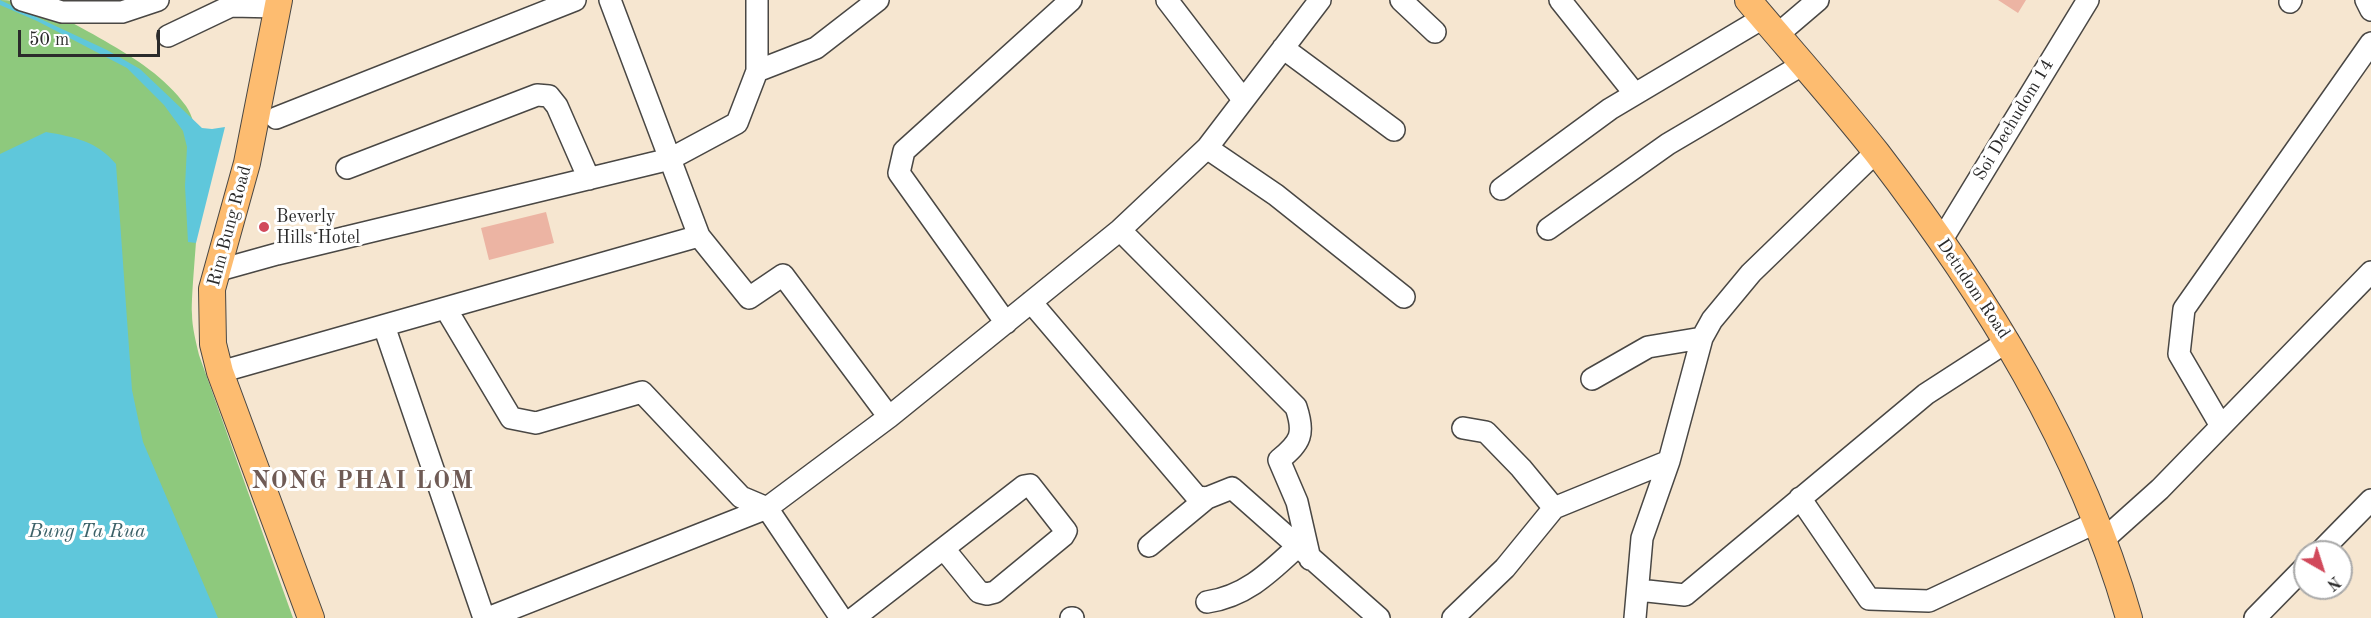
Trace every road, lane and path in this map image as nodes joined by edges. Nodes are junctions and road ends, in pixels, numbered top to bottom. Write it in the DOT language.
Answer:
graph roads {
  1 [pos="158,0"];
  2 [pos="167,0"];
  3 [pos="575,0"];
  4 [pos="610,0"];
  5 [pos="757,0"];
  6 [pos="878,0"];
  7 [pos="1071,0"];
  8 [pos="1167,0"];
  9 [pos="1320,0"];
  10 [pos="1401,0"];
  11 [pos="1560,0"];
  12 [pos="1818,0"];
  13 [pos="2088,0"];
  14 [pos="2366,0"];
  15 [pos="34,2"];
  16 [pos="224,3"];
  17 [pos="279,3"];
  18 [pos="138,7"];
  19 [pos="2371,10"];
  20 [pos="1763,18"];
  21 [pos="1435,32"];
  22 [pos="168,36"];
  23 [pos="2371,43"];
  24 [pos="1283,48"];
  25 [pos="1802,65"];
  26 [pos="757,71"];
  27 [pos="1635,94"];
  28 [pos="1242,98"];
  29 [pos="276,118"];
  30 [pos="1394,130"];
  31 [pos="1207,148"];
  32 [pos="1876,152"];
  33 [pos="670,159"];
  34 [pos="347,168"];
  35 [pos="589,179"];
  36 [pos="1501,189"];
  37 [pos="1548,229"];
  38 [pos="1120,230"];
  39 [pos="699,236"];
  40 [pos="1941,241"];
  41 [pos="216,271"];
  42 [pos="2371,272"];
  43 [pos="1404,297"];
  44 [pos="1031,302"];
  45 [pos="446,309"];
  46 [pos="1006,323"];
  47 [pos="384,326"];
  48 [pos="1702,338"];
  49 [pos="2008,340"];
  50 [pos="220,372"];
  51 [pos="1592,379"];
  52 [pos="889,417"];
  53 [pos="2221,426"];
  54 [pos="1463,428"];
  55 [pos="1669,461"];
  56 [pos="1207,498"];
  57 [pos="1800,498"];
  58 [pos="2371,500"];
  59 [pos="767,508"];
  60 [pos="1554,508"];
  61 [pos="2098,532"];
  62 [pos="2332,540"];
  63 [pos="1149,546"];
  64 [pos="944,549"];
  65 [pos="1304,553"];
  66 [pos="2293,579"];
  67 [pos="1638,590"];
  68 [pos="1207,602"];
  69 [pos="2124,616"];
  70 [pos="311,618"];
  71 [pos="486,618"];
  72 [pos="841,618"];
  73 [pos="854,618"];
  74 [pos="1379,618"];
  75 [pos="1453,618"];
  76 [pos="1635,618"];
  77 [pos="2254,618"];
  1 -- 18 [label="street"];
  2 -- 18 [label="street"];
  3 -- 29 [label="street"];
  4 -- 33 [label="street"];
  5 -- 26 [label="street"];
  6 -- 26 [label="street"];
  7 -- 46 [label="street"];
  8 -- 28 [label="street"];
  9 -- 24 [label="street"];
  10 -- 21 [label="street"];
  11 -- 27 [label="street"];
  12 -- 20 [label="street"];
  13 -- 40 [label="street, Soi Dechudom 14"];
  14 -- 19 [label="street"];
  15 -- 18 [label="street"];
  16 -- 17 [label="street"];
  16 -- 22 [label="street"];
  17 -- 41 [label="main road, Rim Bung Road"];
  20 -- 25 [label="main road, Detudom Road"];
  20 -- 27 [label="street"];
  23 -- 53 [label="street"];
  24 -- 28 [label="street"];
  24 -- 30 [label="street"];
  25 -- 32 [label="main road, Detudom Road"];
  25 -- 37 [label="street"];
  26 -- 33 [label="street"];
  27 -- 36 [label="street"];
  28 -- 31 [label="street"];
  31 -- 38 [label="street"];
  31 -- 43 [label="street"];
  32 -- 40 [label="main road, Detudom Road"];
  32 -- 48 [label="street"];
  33 -- 35 [label="street"];
  33 -- 39 [label="street"];
  34 -- 35 [label="street"];
  35 -- 41 [label="street"];
  38 -- 44 [label="street"];
  38 -- 65 [label="street"];
  39 -- 45 [label="street"];
  39 -- 52 [label="street"];
  40 -- 49 [label="main road, Detudom Road"];
  41 -- 50 [label="main road, Rim Bung Road"];
  42 -- 53 [label="street"];
  44 -- 46 [label="street"];
  44 -- 56 [label="street"];
  45 -- 47 [label="street"];
  45 -- 59 [label="street"];
  46 -- 52 [label="street"];
  47 -- 50 [label="street"];
  47 -- 71 [label="street"];
  48 -- 51 [label="street"];
  48 -- 55 [label="street"];
  49 -- 57 [label="street"];
  49 -- 61 [label="main road, Detudom Road"];
  50 -- 70 [label="main road, Rim Bung Road"];
  52 -- 59 [label="street"];
  53 -- 61 [label="street"];
  54 -- 60 [label="street"];
  55 -- 60 [label="street"];
  55 -- 67 [label="street"];
  56 -- 63 [label="street"];
  56 -- 65 [label="street"];
  57 -- 61 [label="street"];
  57 -- 67 [label="street"];
  58 -- 62 [label="street"];
  59 -- 71 [label="street"];
  59 -- 72 [label="street"];
  60 -- 75 [label="street"];
  61 -- 69 [label="main road, Detudom Road"];
  64 -- 64 [label="street"];
  64 -- 73 [label="street"];
  65 -- 68 [label="street"];
  65 -- 74 [label="street"];
  66 -- 77 [label="street"];
  67 -- 76 [label="street"];
}
